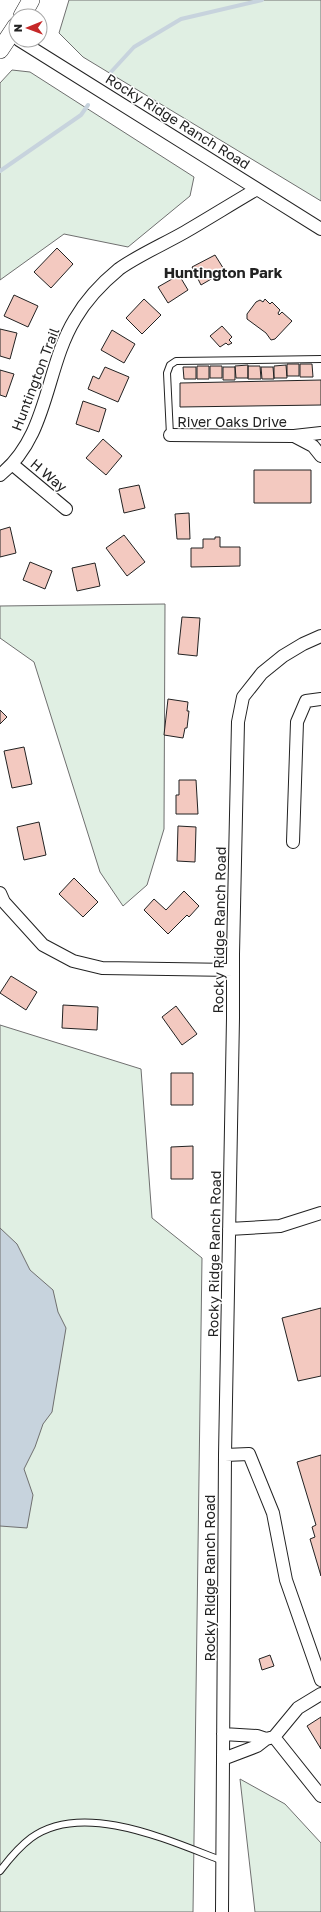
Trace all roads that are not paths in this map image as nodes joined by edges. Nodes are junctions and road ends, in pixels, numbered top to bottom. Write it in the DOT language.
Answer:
graph roads {
  1 [pos="8,42"];
  2 [pos="35,48"];
  3 [pos="0,50"];
  4 [pos="257,189"];
  5 [pos="321,229"];
  6 [pos="321,359"];
  7 [pos="321,433"];
  8 [pos="170,435"];
  9 [pos="294,436"];
  10 [pos="321,456"];
  11 [pos="12,464"];
  12 [pos="0,475"];
  13 [pos="66,509"];
  14 [pos="321,636"];
  15 [pos="321,700"];
  16 [pos="293,842"];
  17 [pos="0,893"];
  18 [pos="233,970"];
  19 [pos="321,1212"];
  20 [pos="229,1229"];
  21 [pos="225,1455"];
  22 [pos="321,1680"];
  23 [pos="321,1694"];
  24 [pos="224,1734"];
  25 [pos="270,1738"];
  26 [pos="223,1759"];
  27 [pos="321,1796"];
  28 [pos="223,1861"];
  29 [pos="0,1871"];
  30 [pos="222,1912"];
  1 -- 3 [label="street"];
  2 -- 4 [label="street, Rocky Ridge Ranch Road"];
  4 -- 5 [label="street, Rocky Ridge Ranch Road"];
  4 -- 11 [label="street, Huntington Trail"];
  6 -- 8 [label="lane"];
  7 -- 9 [label="street, River Oaks Drive"];
  8 -- 9 [label="street, River Oaks Drive"];
  9 -- 10 [label="street, River Oaks Drive"];
  11 -- 12 [label="street, Huntington Trail"];
  11 -- 13 [label="street, H Way"];
  14 -- 18 [label="street, Rocky Ridge Ranch Road"];
  15 -- 16 [label="street"];
  17 -- 18 [label="street"];
  18 -- 20 [label="street, Rocky Ridge Ranch Road"];
  19 -- 20 [label="street"];
  20 -- 21 [label="street, Rocky Ridge Ranch Road"];
  21 -- 22 [label="street"];
  21 -- 24 [label="street, Rocky Ridge Ranch Road"];
  23 -- 25 [label="street"];
  24 -- 25 [label="street"];
  24 -- 26 [label="street, Rocky Ridge Ranch Road"];
  25 -- 26 [label="street"];
  25 -- 27 [label="street"];
  26 -- 28 [label="street, Rocky Ridge Ranch Road"];
  28 -- 29 [label="lane"];
  28 -- 30 [label="street, Rocky Ridge Ranch Road"];
}
